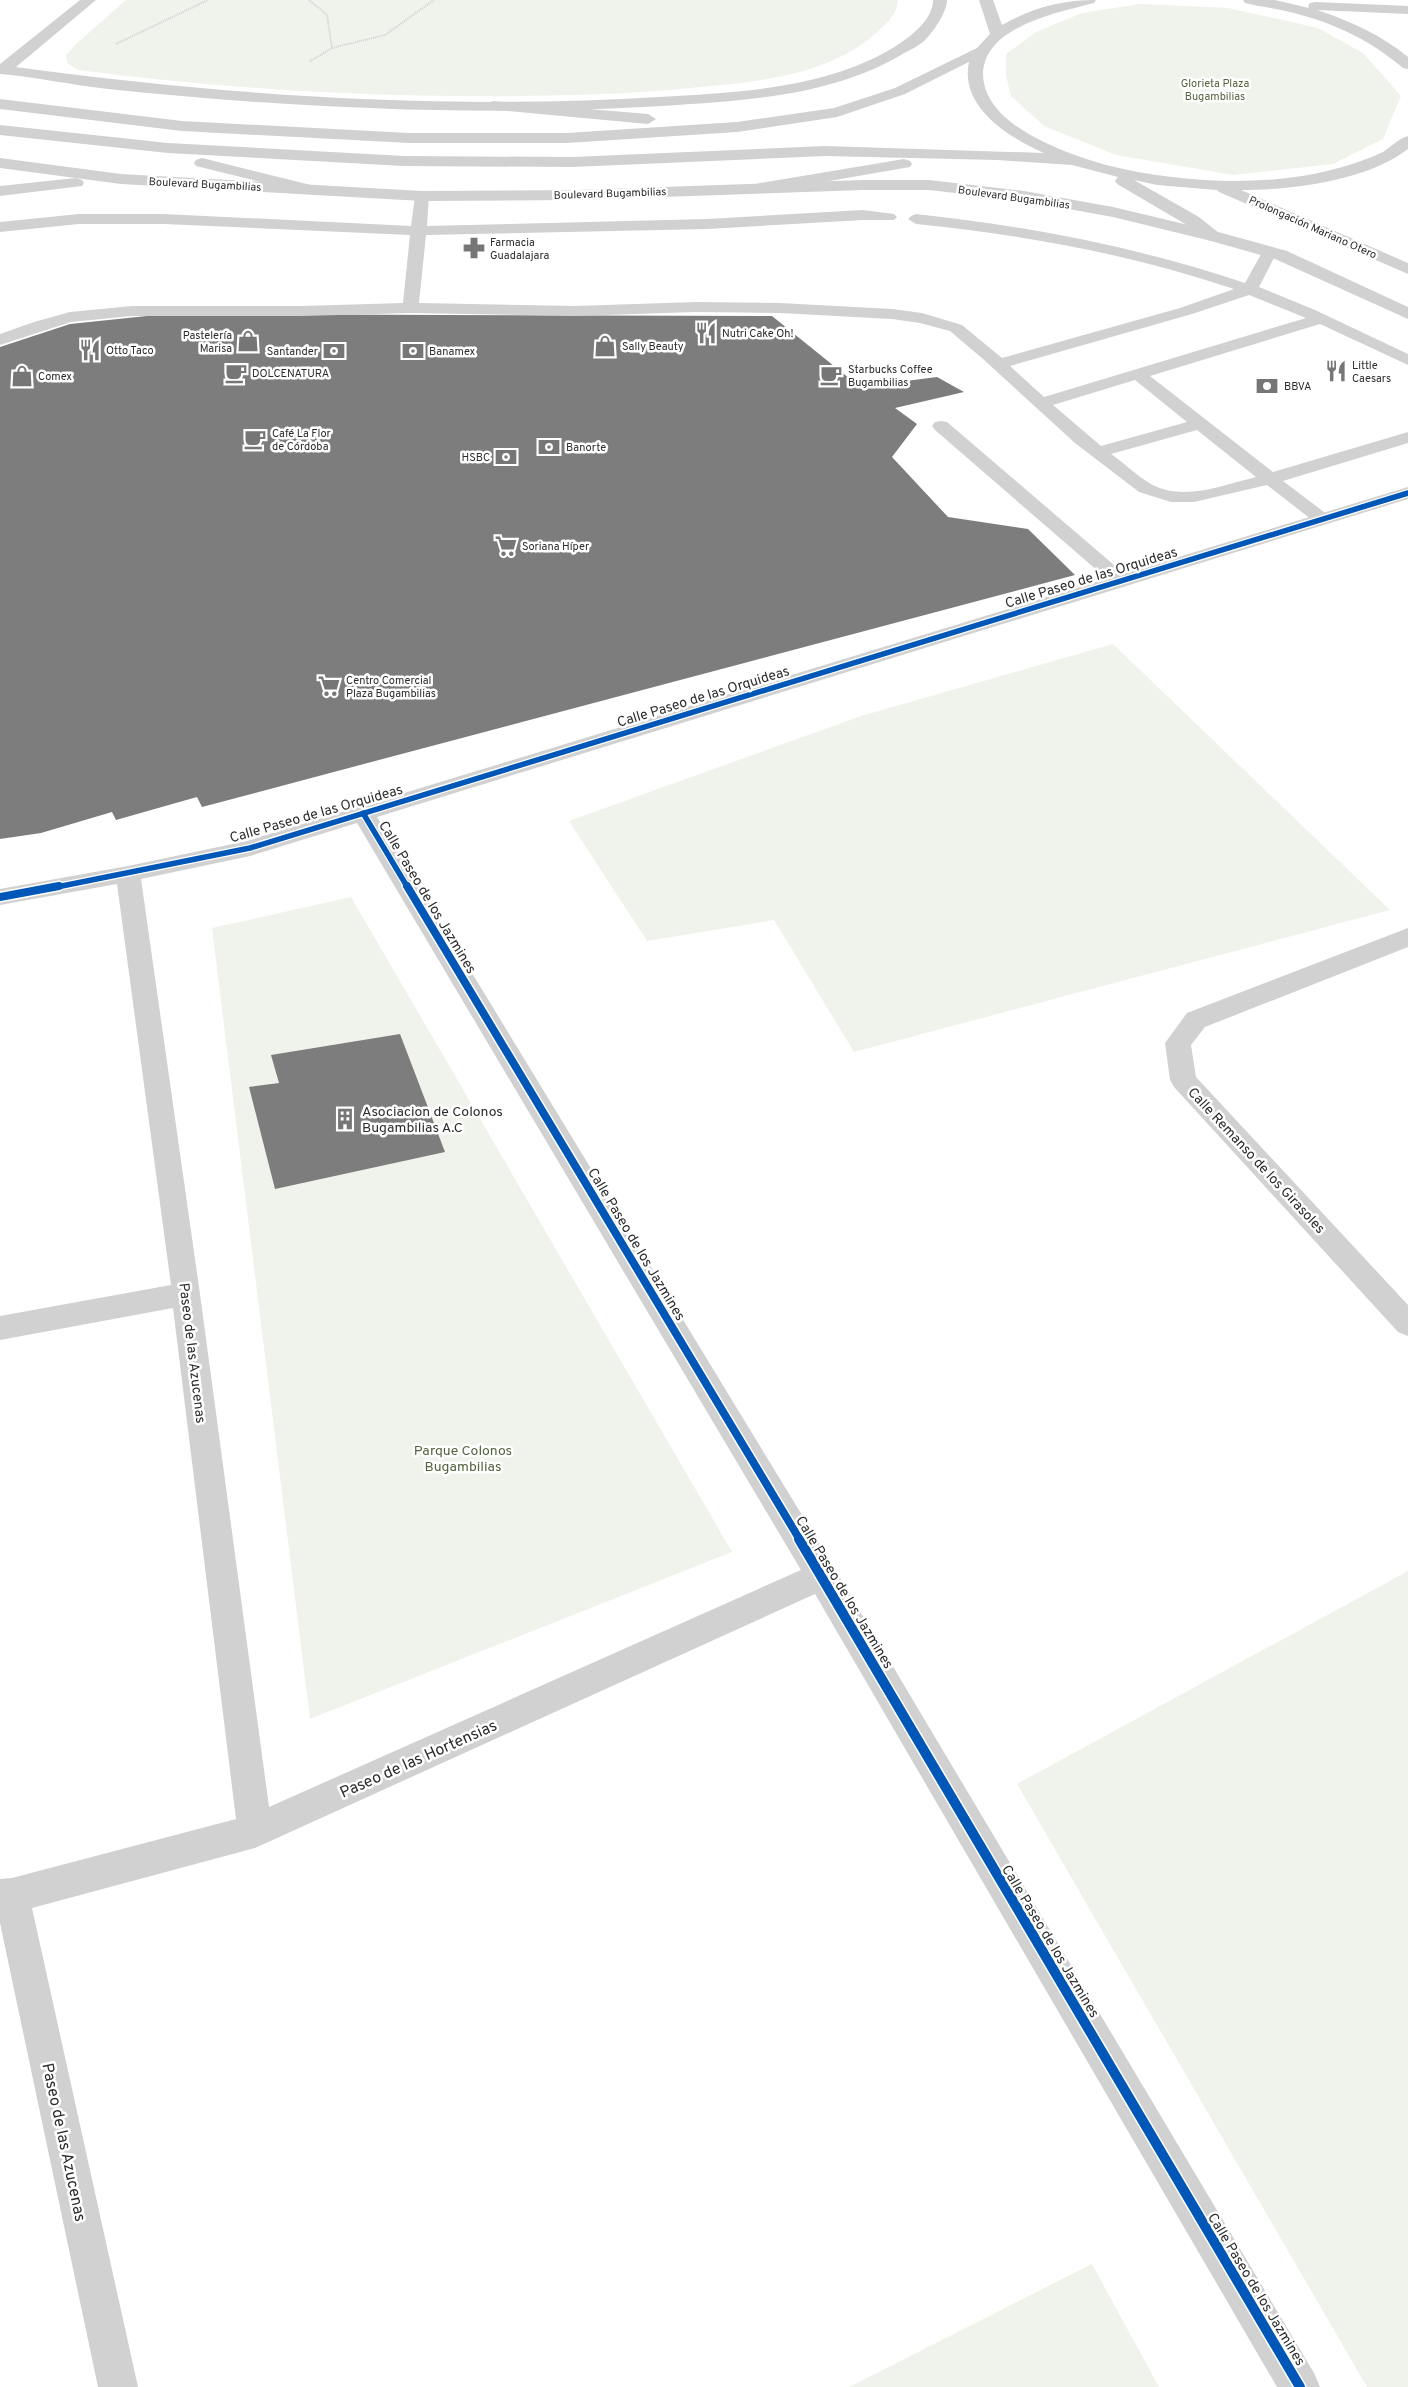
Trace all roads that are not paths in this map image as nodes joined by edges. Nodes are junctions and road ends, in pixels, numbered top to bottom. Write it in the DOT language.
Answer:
graph roads {
  1 [pos="89,0"];
  2 [pos="940,0"];
  3 [pos="986,0"];
  4 [pos="1089,0"];
  5 [pos="1250,0"];
  6 [pos="1277,5"];
  7 [pos="1408,10"];
  8 [pos="998,34"];
  9 [pos="981,51"];
  10 [pos="1408,65"];
  11 [pos="2,69"];
  12 [pos="0,104"];
  13 [pos="494,106"];
  14 [pos="737,127"];
  15 [pos="0,130"];
  16 [pos="1408,141"];
  17 [pos="120,143"];
  18 [pos="947,153"];
  19 [pos="1074,160"];
  20 [pos="0,163"];
  21 [pos="1097,167"];
  22 [pos="121,179"];
  23 [pos="1217,186"];
  24 [pos="760,188"];
  25 [pos="312,190"];
  26 [pos="0,191"];
  27 [pos="422,196"];
  28 [pos="889,217"];
  29 [pos="916,219"];
  30 [pos="0,227"];
  31 [pos="417,230"];
  32 [pos="1216,237"];
  33 [pos="1269,252"];
  34 [pos="1408,269"];
  35 [pos="1250,290"];
  36 [pos="411,308"];
  37 [pos="1408,314"];
  38 [pos="1321,319"];
  39 [pos="0,340"];
  40 [pos="1408,360"];
  41 [pos="998,364"];
  42 [pos="1137,374"];
  43 [pos="1041,403"];
  44 [pos="1200,424"];
  45 [pos="940,426"];
  46 [pos="1408,437"];
  47 [pos="1097,452"];
  48 [pos="1270,479"];
  49 [pos="1408,493"];
  50 [pos="1322,519"];
  51 [pos="1121,581"];
  52 [pos="363,813"];
  53 [pos="128,874"];
  54 [pos="0,897"];
  55 [pos="1408,937"];
  56 [pos="186,1294"];
  57 [pos="1408,1324"];
  58 [pos="0,1328"];
  59 [pos="822,1576"];
  60 [pos="255,1831"];
  61 [pos="6,1897"];
  62 [pos="118,2387"];
  63 [pos="1300,2387"];
  1 -- 11 [label="street"];
  2 -- 13 [label="street"];
  3 -- 8 [label="street"];
  4 -- 8 [label="street"];
  5 -- 6 [label="street"];
  6 -- 7 [label="street"];
  6 -- 10 [label="street"];
  8 -- 9 [label="street"];
  9 -- 14 [label="street"];
  9 -- 19 [label="street"];
  11 -- 13 [label="street"];
  12 -- 14 [label="street"];
  13 -- 14 [label="street"];
  15 -- 17 [label="street"];
  16 -- 23 [label="street"];
  17 -- 18 [label="street"];
  17 -- 25 [label="street"];
  18 -- 19 [label="street"];
  18 -- 24 [label="street"];
  19 -- 21 [label="street"];
  20 -- 22 [label="street, Boulevard Bugambilias"];
  21 -- 23 [label="street"];
  21 -- 32 [label="street"];
  22 -- 25 [label="street, Boulevard Bugambilias"];
  22 -- 26 [label="street"];
  23 -- 34 [label="street, Prolongación Mariano Otero"];
  24 -- 27 [label="street, Boulevard Bugambilias"];
  24 -- 32 [label="street, Boulevard Bugambilias"];
  25 -- 27 [label="street, Boulevard Bugambilias"];
  27 -- 31 [label="lane"];
  28 -- 31 [label="lane"];
  29 -- 35 [label="lane"];
  30 -- 31 [label="lane"];
  31 -- 36 [label="lane"];
  32 -- 33 [label="street"];
  33 -- 35 [label="lane"];
  33 -- 37 [label="street"];
  35 -- 38 [label="lane"];
  35 -- 41 [label="lane"];
  36 -- 39 [label="lane"];
  36 -- 41 [label="lane"];
  38 -- 40 [label="lane"];
  38 -- 42 [label="lane"];
  41 -- 43 [label="lane"];
  42 -- 43 [label="lane"];
  42 -- 44 [label="lane"];
  43 -- 47 [label="lane"];
  44 -- 47 [label="lane"];
  44 -- 48 [label="lane"];
  45 -- 51 [label="lane"];
  46 -- 48 [label="lane"];
  47 -- 48 [label="lane"];
  48 -- 50 [label="lane"];
  49 -- 50 [label="street, Calle Paseo de las Orquideas"];
  50 -- 51 [label="street, Calle Paseo de las Orquideas"];
  51 -- 52 [label="street, Calle Paseo de las Orquideas"];
  52 -- 53 [label="street, Calle Paseo de las Orquideas"];
  52 -- 59 [label="street, Calle Paseo de los Jazmines"];
  53 -- 54 [label="street, Calle Paseo de las Orquideas"];
  53 -- 56 [label="street, Paseo de las Azucenas"];
  55 -- 57 [label="street, Calle Remanso de los Girasoles"];
  56 -- 58 [label="street"];
  56 -- 60 [label="street, Paseo de las Azucenas"];
  59 -- 60 [label="street, Paseo de las Hortensias"];
  59 -- 63 [label="street, Calle Paseo de los Jazmines"];
  60 -- 61 [label="street, Paseo de las Hortensias"];
  61 -- 62 [label="street, Paseo de las Azucenas"];
}
